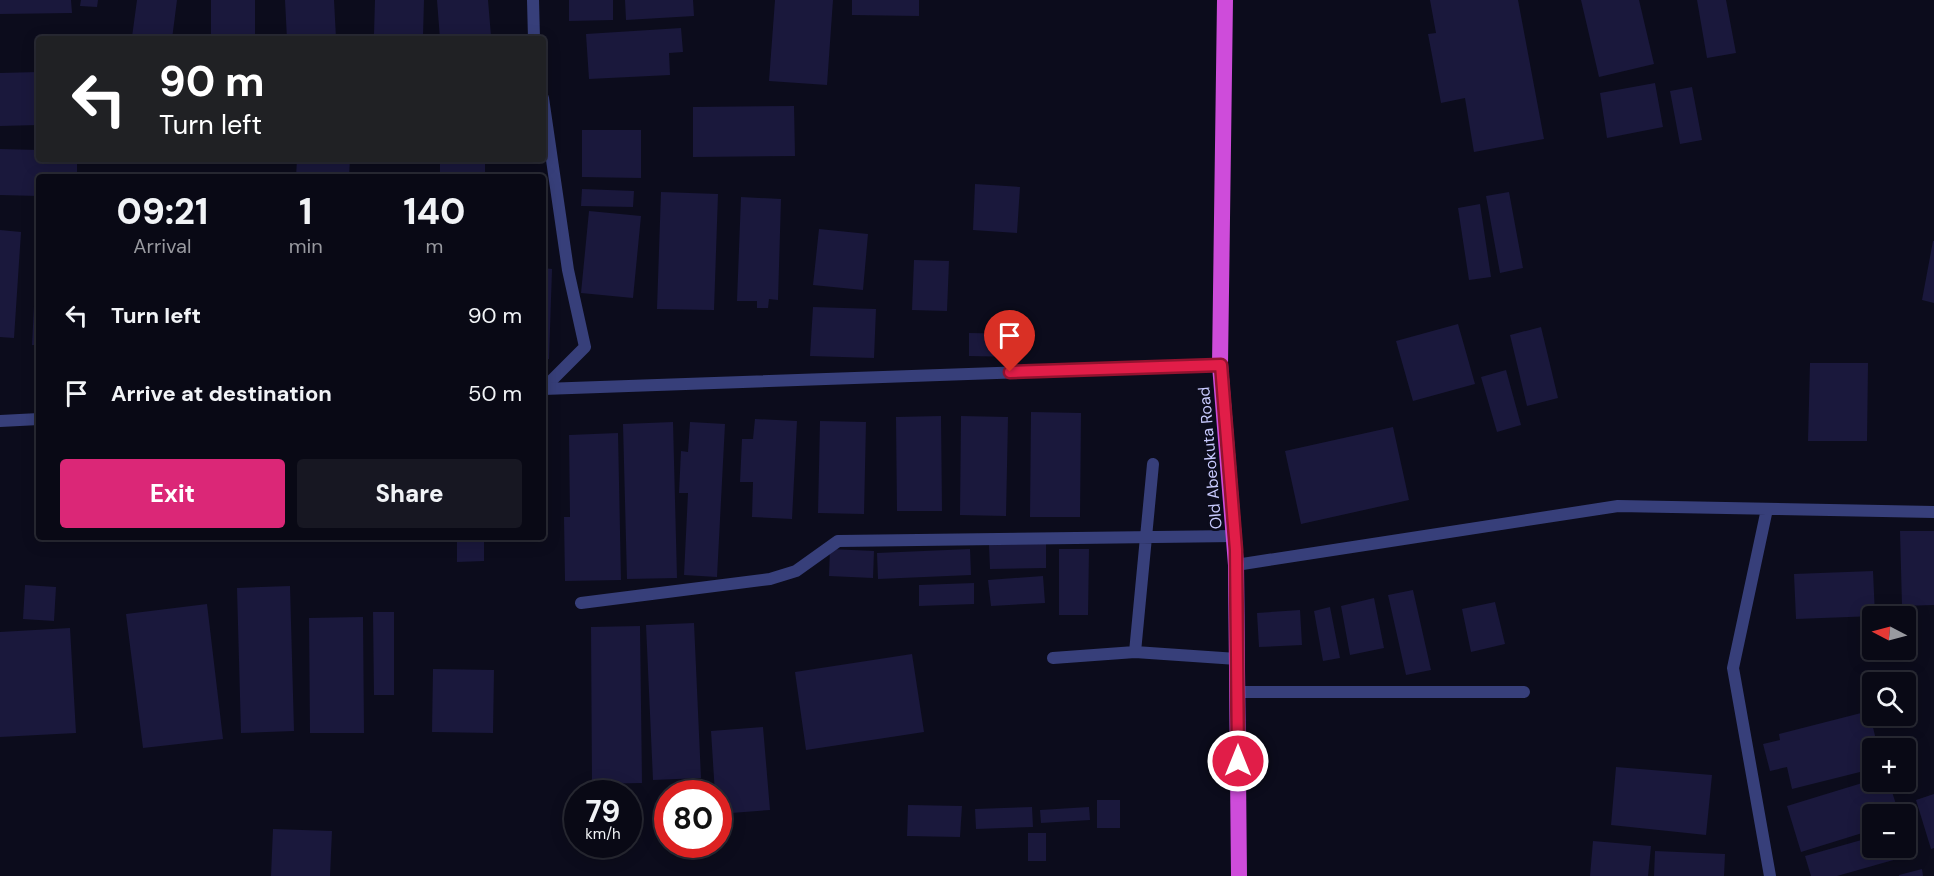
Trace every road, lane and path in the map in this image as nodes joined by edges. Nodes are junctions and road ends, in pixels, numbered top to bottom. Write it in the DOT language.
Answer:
graph roads {
  1 [pos="533,0"];
  2 [pos="1226,0"];
  3 [pos="534,36"];
  4 [pos="546,119"];
  5 [pos="1221,365"];
  6 [pos="546,386"];
  7 [pos="546,389"];
  8 [pos="36,419"];
  9 [pos="0,421"];
  10 [pos="1152,464"];
  11 [pos="1767,509"];
  12 [pos="1934,512"];
  13 [pos="1146,535"];
  14 [pos="1235,536"];
  15 [pos="1236,565"];
  16 [pos="581,603"];
  17 [pos="1135,652"];
  18 [pos="1053,658"];
  19 [pos="1237,658"];
  20 [pos="1237,692"];
  21 [pos="1524,692"];
  22 [pos="1239,876"];
  23 [pos="1770,876"];
  1 -- 3 [label="street"];
  2 -- 5 [label="highway, Old Abeokuta Road"];
  4 -- 6 [label="street"];
  5 -- 7 [label="street"];
  5 -- 14 [label="highway, Old Abeokuta Road"];
  8 -- 9 [label="street"];
  10 -- 13 [label="street"];
  11 -- 12 [label="street"];
  11 -- 15 [label="street"];
  11 -- 23 [label="street"];
  13 -- 14 [label="street"];
  13 -- 16 [label="street"];
  13 -- 17 [label="street"];
  14 -- 15 [label="highway, Old Abeokuta Road"];
  15 -- 19 [label="highway, Old Abeokuta Road"];
  17 -- 18 [label="street"];
  17 -- 19 [label="street"];
  19 -- 20 [label="highway, Old Abeokuta Road"];
  20 -- 21 [label="street"];
  20 -- 22 [label="highway, Old Abeokuta Road"];
}
